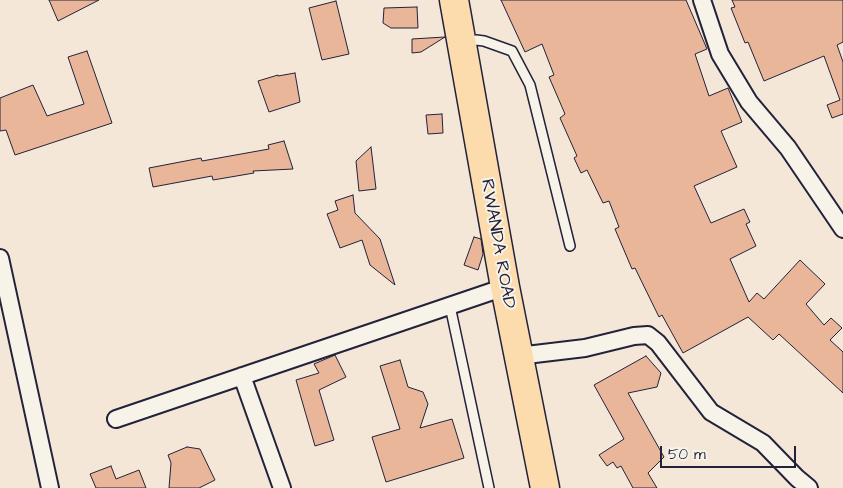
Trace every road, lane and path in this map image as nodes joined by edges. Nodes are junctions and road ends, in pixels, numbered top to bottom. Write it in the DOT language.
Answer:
graph roads {
  1 [pos="454,0"];
  2 [pos="702,0"];
  3 [pos="462,43"];
  4 [pos="843,229"];
  5 [pos="570,246"];
  6 [pos="0,258"];
  7 [pos="505,287"];
  8 [pos="450,306"];
  9 [pos="518,356"];
  10 [pos="242,376"];
  11 [pos="116,419"];
  12 [pos="50,488"];
  13 [pos="282,488"];
  14 [pos="489,488"];
  15 [pos="545,488"];
  16 [pos="809,488"];
  1 -- 3 [label="highway, RWANDA ROAD"];
  2 -- 4 [label="street"];
  3 -- 5 [label="lane"];
  3 -- 7 [label="highway, RWANDA ROAD"];
  6 -- 12 [label="street"];
  7 -- 8 [label="street"];
  7 -- 9 [label="highway, RWANDA ROAD"];
  8 -- 10 [label="street"];
  8 -- 14 [label="lane"];
  9 -- 15 [label="highway, RWANDA ROAD"];
  9 -- 16 [label="street"];
  10 -- 11 [label="street"];
  10 -- 13 [label="street"];
}
